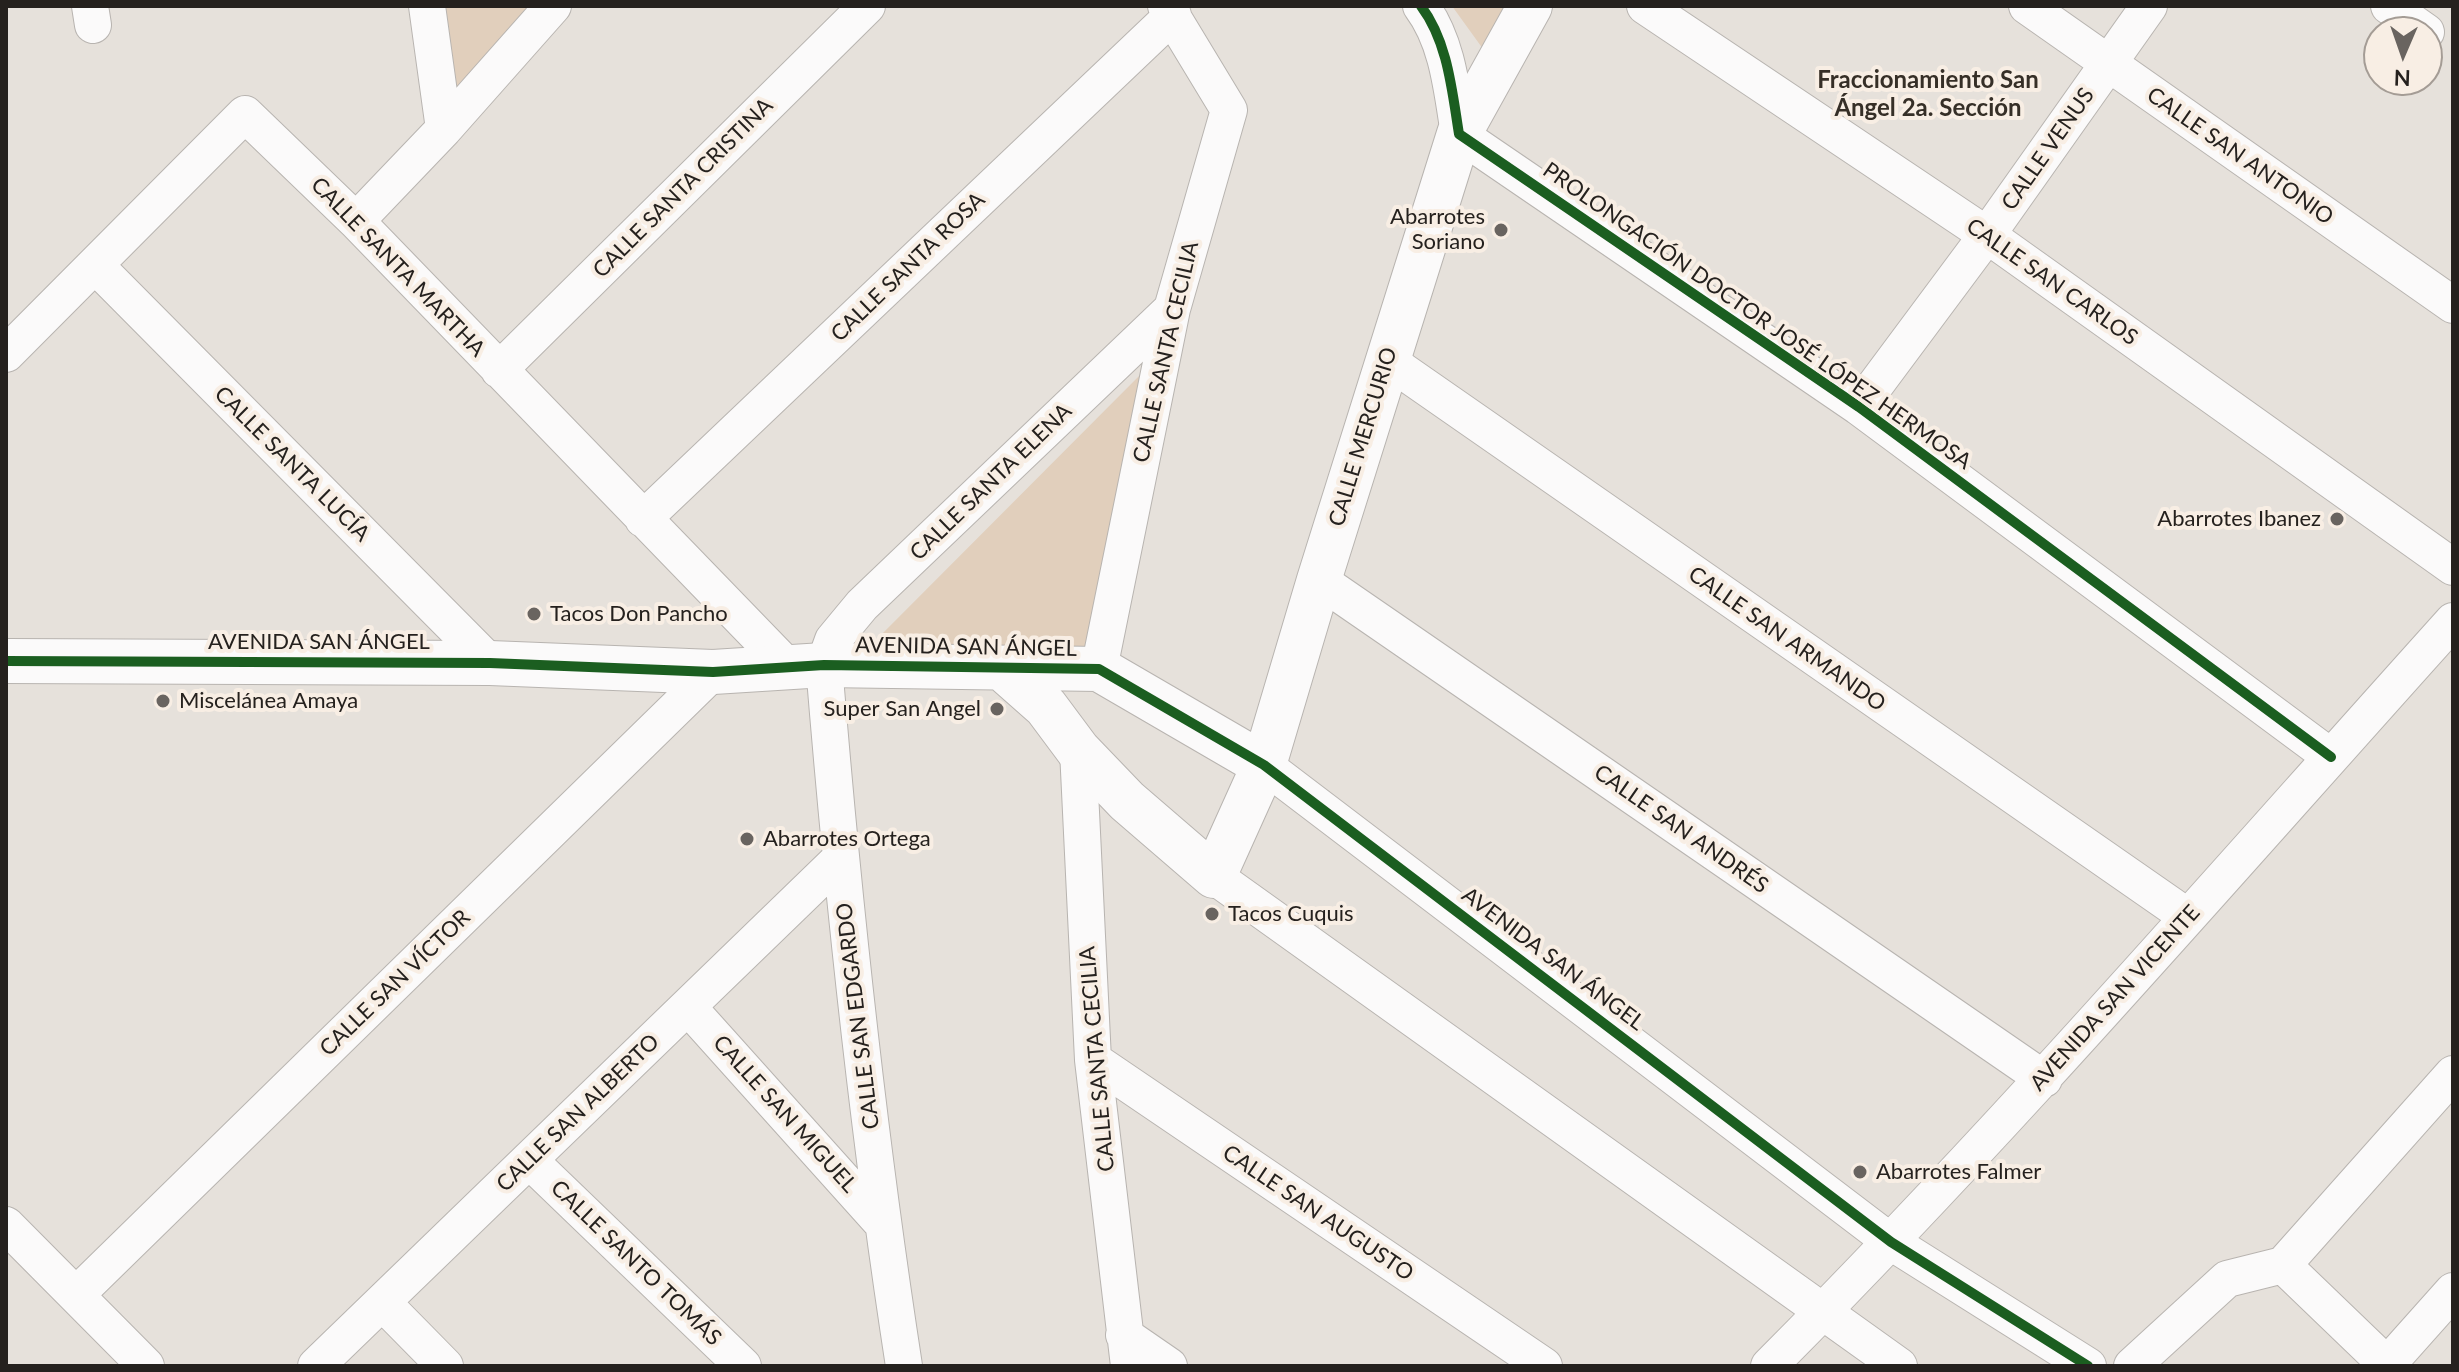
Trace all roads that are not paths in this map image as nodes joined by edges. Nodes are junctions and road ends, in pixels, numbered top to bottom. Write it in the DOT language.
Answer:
graph roads {
  1 [pos="427,6"];
  2 [pos="553,6"];
  3 [pos="867,6"];
  4 [pos="1421,6"];
  5 [pos="1530,6"];
  6 [pos="1645,6"];
  7 [pos="2027,6"];
  8 [pos="2149,6"];
  9 [pos="1169,11"];
  10 [pos="2108,65"];
  11 [pos="444,129"];
  12 [pos="1459,134"];
  13 [pos="356,221"];
  14 [pos="1987,235"];
  15 [pos="95,265"];
  16 [pos="2453,305"];
  17 [pos="1172,309"];
  18 [pos="6,354"];
  19 [pos="1387,360"];
  20 [pos="499,370"];
  21 [pos="1859,407"];
  22 [pos="643,519"];
  23 [pos="2453,567"];
  24 [pos="1319,580"];
  25 [pos="2453,621"];
  26 [pos="6,661"];
  27 [pos="490,663"];
  28 [pos="805,665"];
  29 [pos="1003,669"];
  30 [pos="1099,669"];
  31 [pos="713,672"];
  32 [pos="1078,750"];
  33 [pos="2331,757"];
  34 [pos="1264,765"];
  35 [pos="840,859"];
  36 [pos="1214,876"];
  37 [pos="2188,917"];
  38 [pos="688,1007"];
  39 [pos="1093,1060"];
  40 [pos="2453,1074"];
  41 [pos="2044,1079"];
  42 [pos="529,1160"];
  43 [pos="881,1222"];
  44 [pos="6,1225"];
  45 [pos="1891,1242"];
  46 [pos="2283,1265"];
  47 [pos="2453,1291"];
  48 [pos="76,1295"];
  49 [pos="382,1302"];
  50 [pos="1822,1312"];
  51 [pos="1126,1350"];
  52 [pos="146,1366"];
  53 [pos="316,1366"];
  54 [pos="445,1366"];
  55 [pos="743,1366"];
  56 [pos="904,1366"];
  57 [pos="1169,1366"];
  58 [pos="1544,1366"];
  59 [pos="1769,1366"];
  60 [pos="1899,1366"];
  61 [pos="2088,1366"];
  62 [pos="2132,1366"];
  1 -- 11 [label="street"];
  2 -- 11 [label="street"];
  3 -- 20 [label="street, CALLE SANTA CRISTINA"];
  4 -- 12 [label="street"];
  5 -- 12 [label="street, CALLE MERCURIO"];
  6 -- 14 [label="street, CALLE SAN CARLOS"];
  7 -- 10 [label="street, CALLE SAN ANTONIO"];
  8 -- 10 [label="street, CALLE VENUS"];
  9 -- 17 [label="street, CALLE SANTA CECILIA"];
  9 -- 22 [label="street, CALLE SANTA ROSA"];
  10 -- 14 [label="street, CALLE VENUS"];
  10 -- 16 [label="street, CALLE SAN ANTONIO"];
  11 -- 13 [label="street"];
  12 -- 19 [label="street, CALLE MERCURIO"];
  12 -- 21 [label="street, PROLONGACIÓN DOCTOR JOSÉ LÓPEZ HERMOSA"];
  13 -- 15 [label="street, CALLE SANTA MARTHA"];
  13 -- 20 [label="street, CALLE SANTA MARTHA"];
  14 -- 21 [label="street, CALLE VENUS"];
  14 -- 23 [label="street, CALLE SAN CARLOS"];
  15 -- 18 [label="street, CALLE SANTA MARTHA"];
  15 -- 27 [label="street, CALLE SANTA LUCÍA"];
  17 -- 28 [label="street, CALLE SANTA ELENA"];
  17 -- 30 [label="street, CALLE SANTA CECILIA"];
  19 -- 24 [label="street, CALLE MERCURIO"];
  19 -- 37 [label="street, CALLE SAN ARMANDO"];
  20 -- 22 [label="street, CALLE SANTA MARTHA"];
  21 -- 33 [label="street, PROLONGACIÓN DOCTOR JOSÉ LÓPEZ HERMOSA"];
  22 -- 28 [label="street, CALLE SANTA MARTHA"];
  24 -- 34 [label="street, CALLE MERCURIO"];
  24 -- 41 [label="street, CALLE SAN ANDRÉS"];
  25 -- 33 [label="street, AVENIDA SAN VICENTE"];
  26 -- 27 [label="street, AVENIDA SAN ÁNGEL"];
  27 -- 31 [label="street, AVENIDA SAN ÁNGEL"];
  28 -- 29 [label="street, AVENIDA SAN ÁNGEL"];
  28 -- 31 [label="street, AVENIDA SAN ÁNGEL"];
  28 -- 35 [label="street, CALLE SAN EDGARDO"];
  29 -- 30 [label="street, AVENIDA SAN ÁNGEL"];
  29 -- 32 [label="street, AVENIDA SAN ÁNGEL"];
  30 -- 34 [label="street, AVENIDA SAN ÁNGEL"];
  31 -- 48 [label="street, CALLE SAN VÍCTOR"];
  32 -- 36 [label="street, AVENIDA SAN ÁNGEL"];
  32 -- 39 [label="street, CALLE SANTA CECILIA"];
  33 -- 37 [label="street, AVENIDA SAN VICENTE"];
  34 -- 36 [label="street, CALLE MERCURIO"];
  34 -- 45 [label="street, AVENIDA SAN ÁNGEL"];
  35 -- 38 [label="street, CALLE SAN ALBERTO"];
  35 -- 43 [label="street, CALLE SAN EDGARDO"];
  36 -- 50 [label="street, AVENIDA SAN ÁNGEL"];
  37 -- 41 [label="street, AVENIDA SAN VICENTE"];
  38 -- 42 [label="street, CALLE SAN ALBERTO"];
  38 -- 43 [label="street, CALLE SAN MIGUEL"];
  39 -- 51 [label="street, CALLE SANTA CECILIA"];
  39 -- 58 [label="street, CALLE SAN AUGUSTO"];
  40 -- 46 [label="street"];
  41 -- 45 [label="street, AVENIDA SAN VICENTE"];
  42 -- 49 [label="street, CALLE SAN ALBERTO"];
  42 -- 55 [label="street, CALLE SANTO TOMÁS"];
  43 -- 56 [label="street, CALLE SAN EDGARDO"];
  44 -- 48 [label="street"];
  45 -- 50 [label="street, AVENIDA SAN VICENTE"];
  45 -- 61 [label="street, AVENIDA SAN ÁNGEL"];
  46 -- 47 [label="street"];
  46 -- 62 [label="street"];
  48 -- 52 [label="street"];
  49 -- 53 [label="street, CALLE SAN ALBERTO"];
  49 -- 54 [label="street"];
  50 -- 59 [label="street, AVENIDA SAN VICENTE"];
  50 -- 60 [label="street, AVENIDA SAN ÁNGEL"];
  51 -- 57 [label="street"];
}
